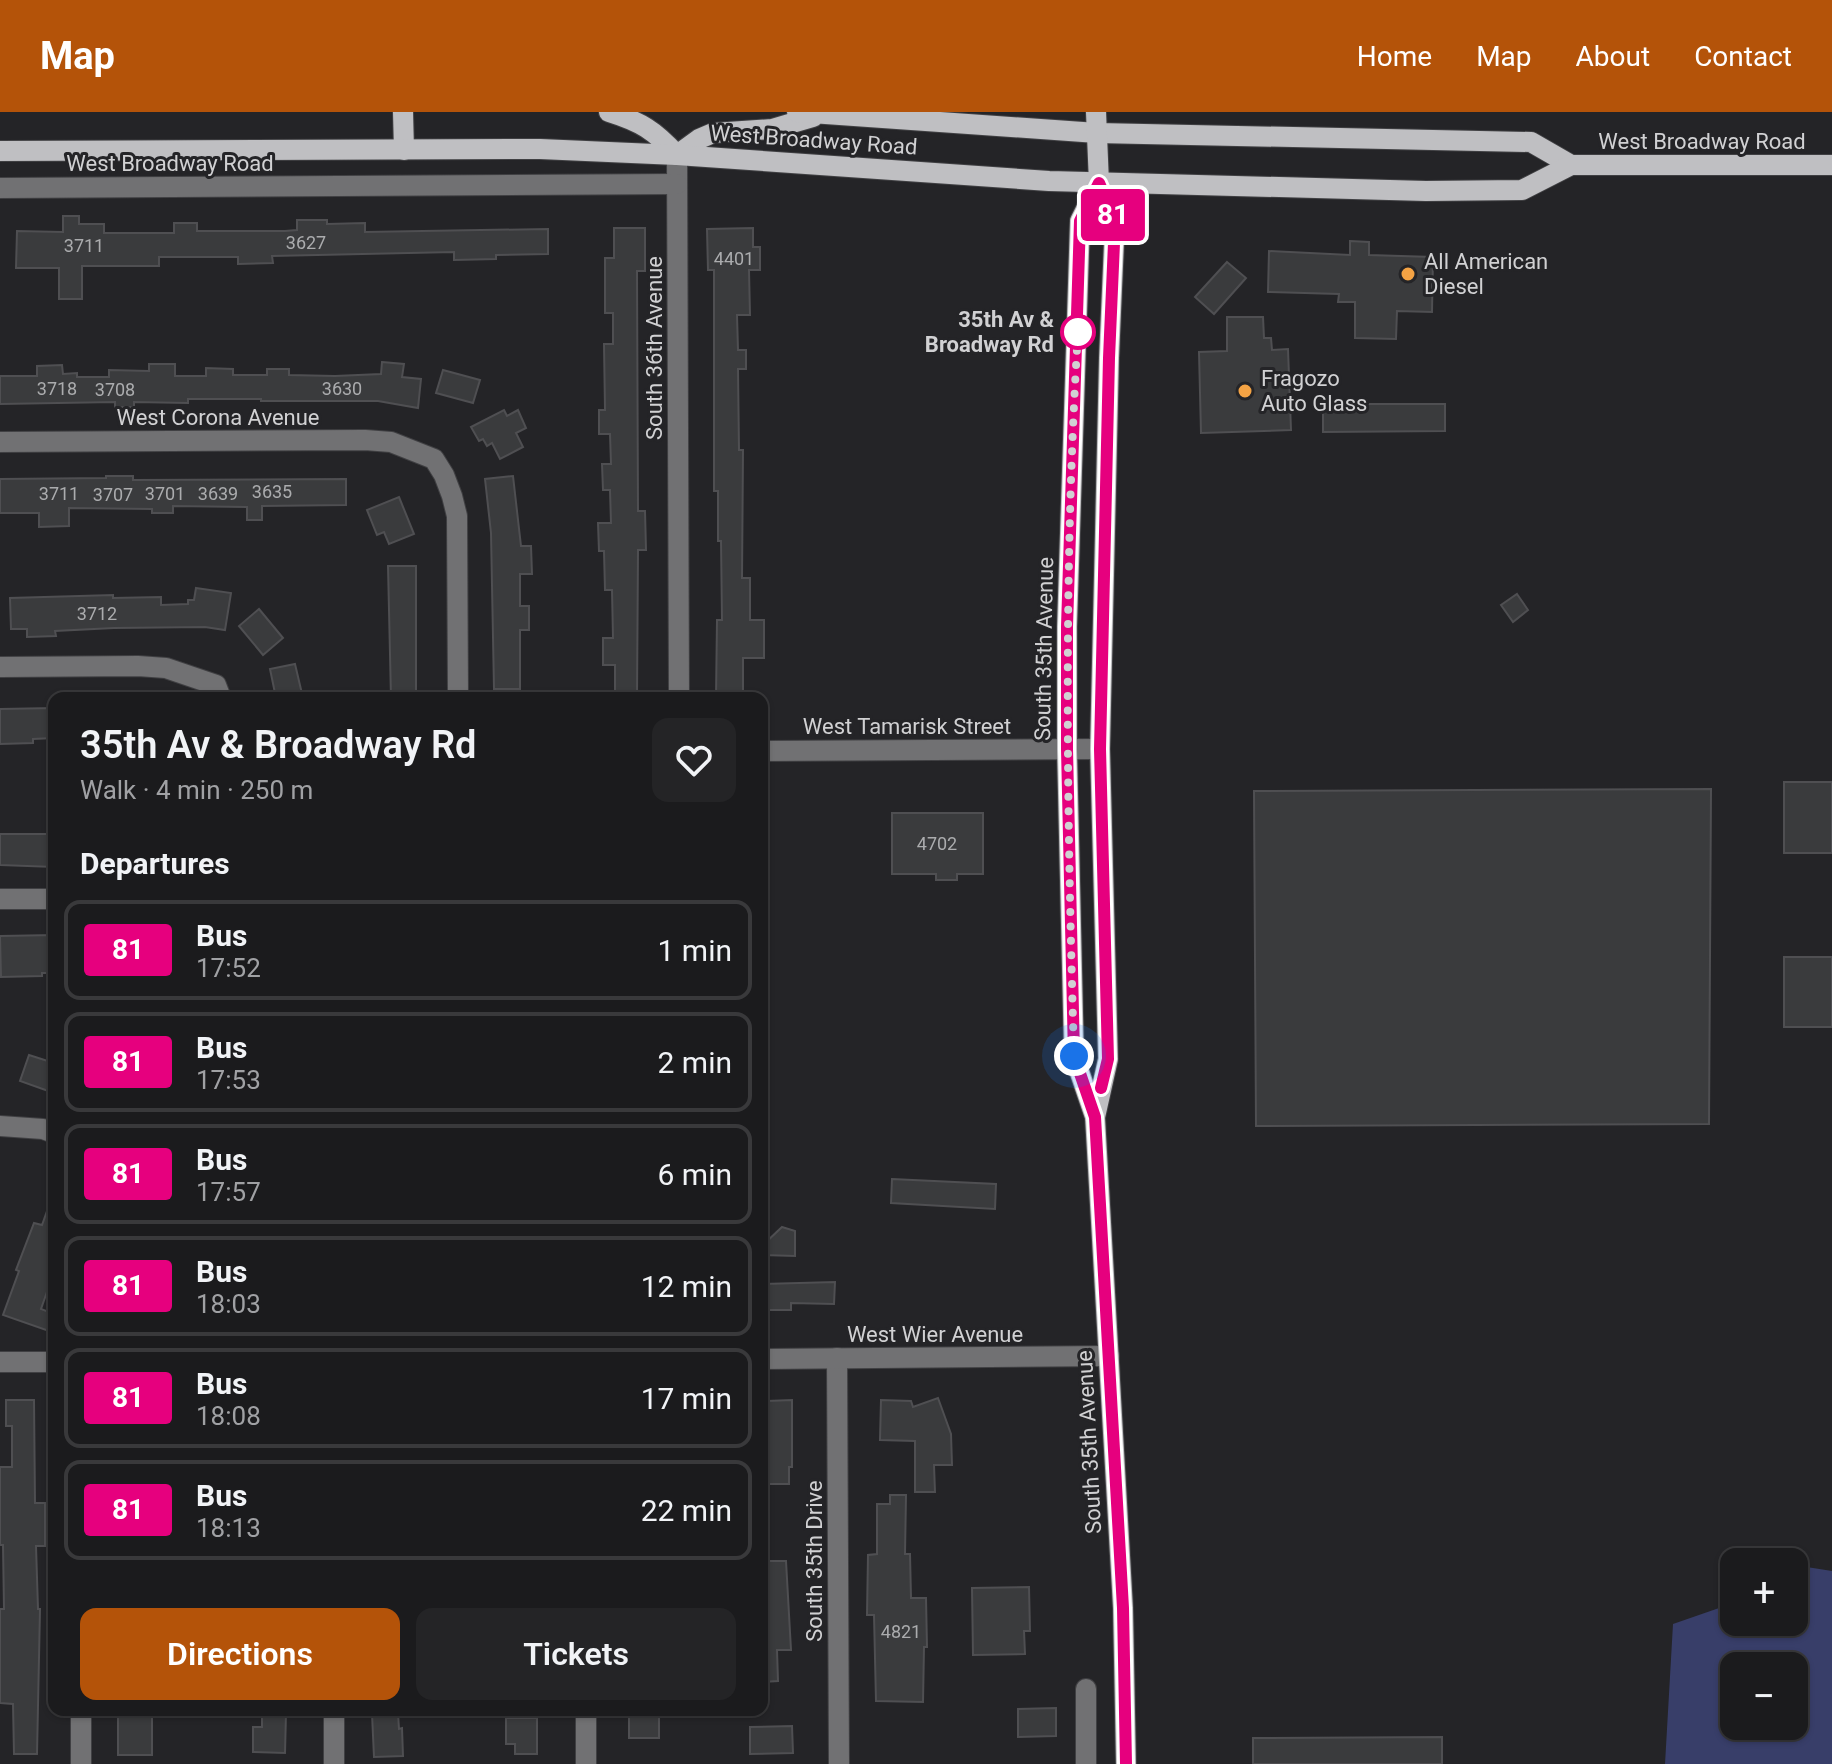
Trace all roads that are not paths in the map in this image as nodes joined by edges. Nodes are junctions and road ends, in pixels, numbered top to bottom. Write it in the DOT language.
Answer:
graph roads {
  1 [pos="403,112"];
  2 [pos="609,112"];
  3 [pos="797,112"];
  4 [pos="824,114"];
  5 [pos="1097,122"];
  6 [pos="404,150"];
  7 [pos="0,151"];
  8 [pos="677,155"];
  9 [pos="1571,165"];
  10 [pos="1832,165"];
  11 [pos="1099,183"];
  12 [pos="677,184"];
  13 [pos="0,188"];
  14 [pos="0,442"];
  15 [pos="0,667"];
  16 [pos="218,692"];
  17 [pos="458,692"];
  18 [pos="679,692"];
  19 [pos="1067,749"];
  20 [pos="1100,749"];
  21 [pos="768,751"];
  22 [pos="0,899"];
  23 [pos="48,899"];
  24 [pos="1095,1117"];
  25 [pos="0,1126"];
  26 [pos="48,1131"];
  27 [pos="1109,1356"];
  28 [pos="837,1358"];
  29 [pos="768,1359"];
  30 [pos="0,1362"];
  31 [pos="48,1362"];
  32 [pos="1086,1689"];
  33 [pos="81,1716"];
  34 [pos="334,1716"];
  35 [pos="586,1716"];
  36 [pos="81,1764"];
  37 [pos="334,1764"];
  38 [pos="586,1764"];
  39 [pos="839,1764"];
  40 [pos="1086,1764"];
  41 [pos="1126,1764"];
  1 -- 6 [label="main road"];
  2 -- 8 [label="main road"];
  3 -- 4 [label="main road, West Broadway Road"];
  4 -- 5 [label="main road, West Broadway Road"];
  4 -- 8 [label="main road"];
  5 -- 9 [label="main road, West Broadway Road"];
  5 -- 11 [label="main road, South 35th Avenue"];
  6 -- 7 [label="main road, West Broadway Road"];
  6 -- 8 [label="main road, West Broadway Road"];
  8 -- 11 [label="main road, West Broadway Road"];
  8 -- 12 [label="street, South 36th Avenue"];
  9 -- 10 [label="main road, West Broadway Road"];
  9 -- 11 [label="main road, West Broadway Road"];
  11 -- 19 [label="main road, South 35th Avenue"];
  11 -- 20 [label="main road, South 35th Avenue"];
  12 -- 13 [label="street, West Broadway Road"];
  12 -- 18 [label="street, South 36th Avenue"];
  14 -- 17 [label="street, West Corona Avenue"];
  15 -- 16 [label="street"];
  19 -- 20 [label="street, West Tamarisk Street"];
  19 -- 21 [label="street, West Tamarisk Street"];
  19 -- 24 [label="main road, South 35th Avenue"];
  20 -- 24 [label="main road, South 35th Avenue"];
  22 -- 23 [label="street"];
  24 -- 27 [label="main road, South 35th Avenue"];
  25 -- 26 [label="street"];
  27 -- 28 [label="street, West Wier Avenue"];
  27 -- 41 [label="main road, South 35th Avenue"];
  28 -- 29 [label="street, West Wier Avenue"];
  28 -- 39 [label="street, South 35th Drive"];
  30 -- 31 [label="street"];
  32 -- 40 [label="street"];
  33 -- 36 [label="street"];
  34 -- 37 [label="street"];
  35 -- 38 [label="street"];
}
